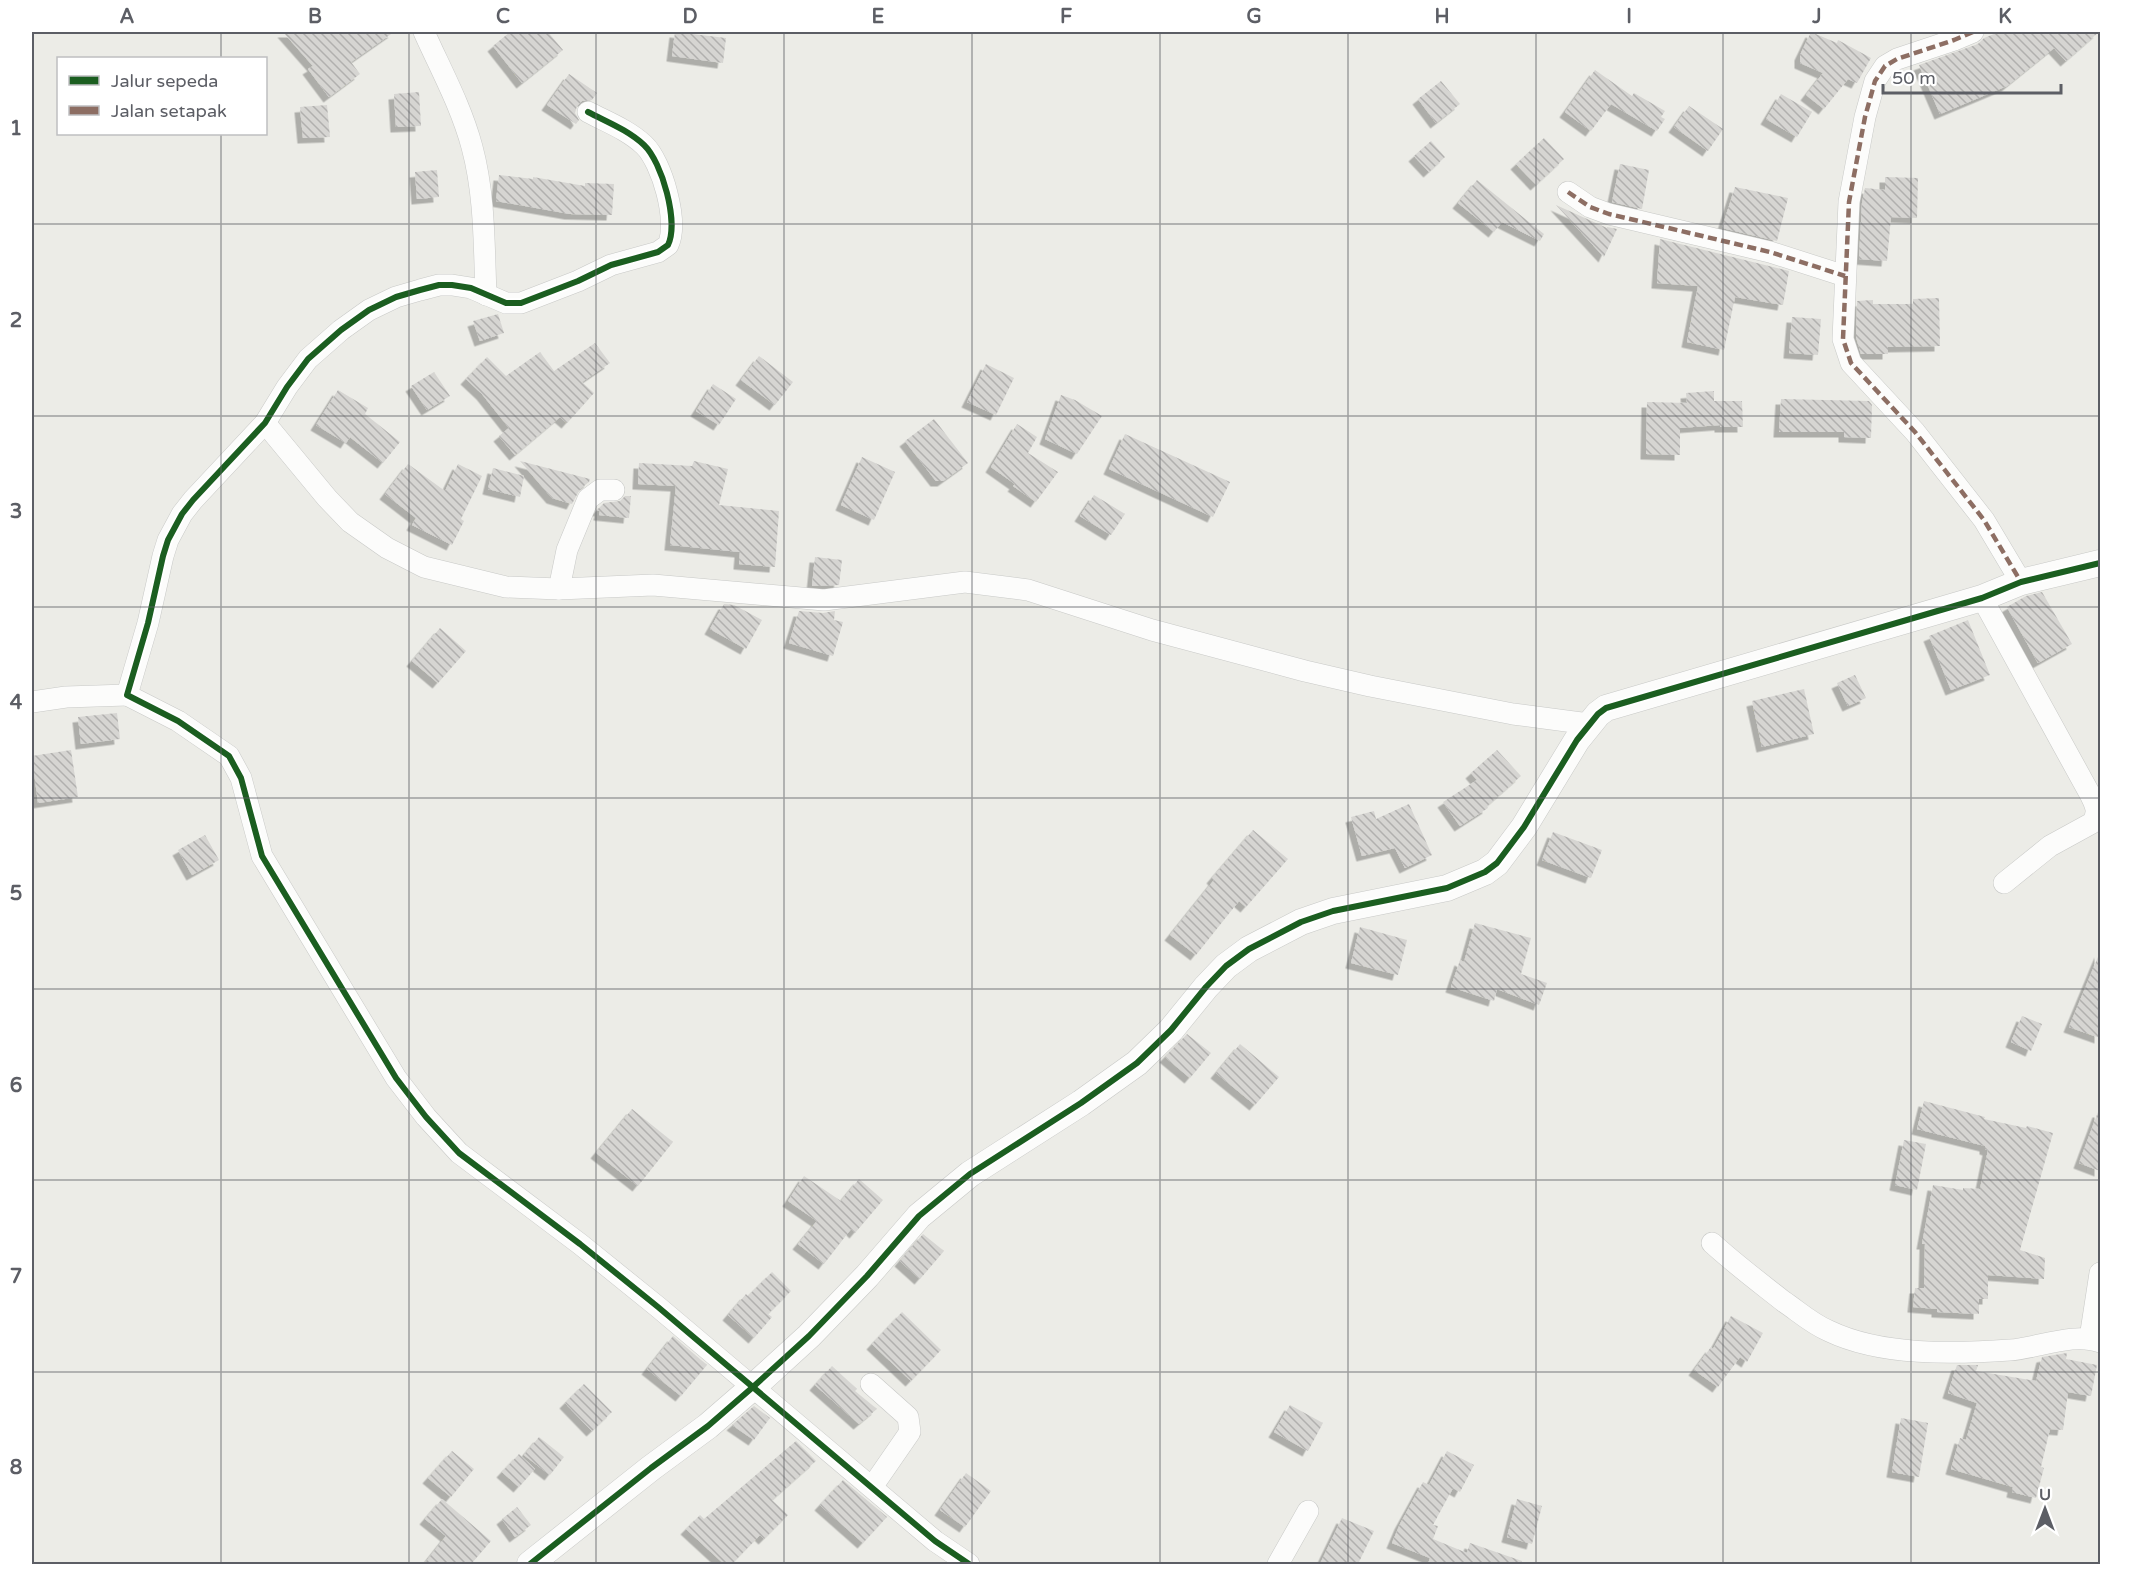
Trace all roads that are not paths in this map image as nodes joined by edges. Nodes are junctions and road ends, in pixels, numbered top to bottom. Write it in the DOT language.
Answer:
graph roads {
  1 [pos="424,32"];
  2 [pos="1973,32"];
  3 [pos="588,112"];
  4 [pos="1568,192"];
  5 [pos="1845,276"];
  6 [pos="486,295"];
  7 [pos="265,423"];
  8 [pos="614,490"];
  9 [pos="2100,563"];
  10 [pos="2021,582"];
  11 [pos="559,589"];
  12 [pos="1982,598"];
  13 [pos="127,695"];
  14 [pos="32,702"];
  15 [pos="1589,724"];
  16 [pos="2004,883"];
  17 [pos="1712,1243"];
  18 [pos="2100,1273"];
  19 [pos="2095,1340"];
  20 [pos="871,1384"];
  21 [pos="753,1387"];
  22 [pos="872,1487"];
  23 [pos="1308,1511"];
  24 [pos="530,1564"];
  25 [pos="969,1564"];
  26 [pos="1278,1564"];
  1 -- 6 [label="street"];
  2 -- 5 [label="street"];
  3 -- 6 [label="street"];
  4 -- 5 [label="street"];
  5 -- 10 [label="street"];
  6 -- 7 [label="street"];
  7 -- 11 [label="street"];
  7 -- 13 [label="street"];
  8 -- 11 [label="street"];
  9 -- 10 [label="street"];
  10 -- 12 [label="street"];
  11 -- 15 [label="street"];
  12 -- 15 [label="street"];
  12 -- 16 [label="street"];
  13 -- 14 [label="street"];
  13 -- 21 [label="street"];
  15 -- 21 [label="street"];
  17 -- 19 [label="street"];
  18 -- 19 [label="street"];
  20 -- 22 [label="street"];
  21 -- 22 [label="street"];
  21 -- 24 [label="street"];
  22 -- 25 [label="street"];
  23 -- 26 [label="street"];
}
